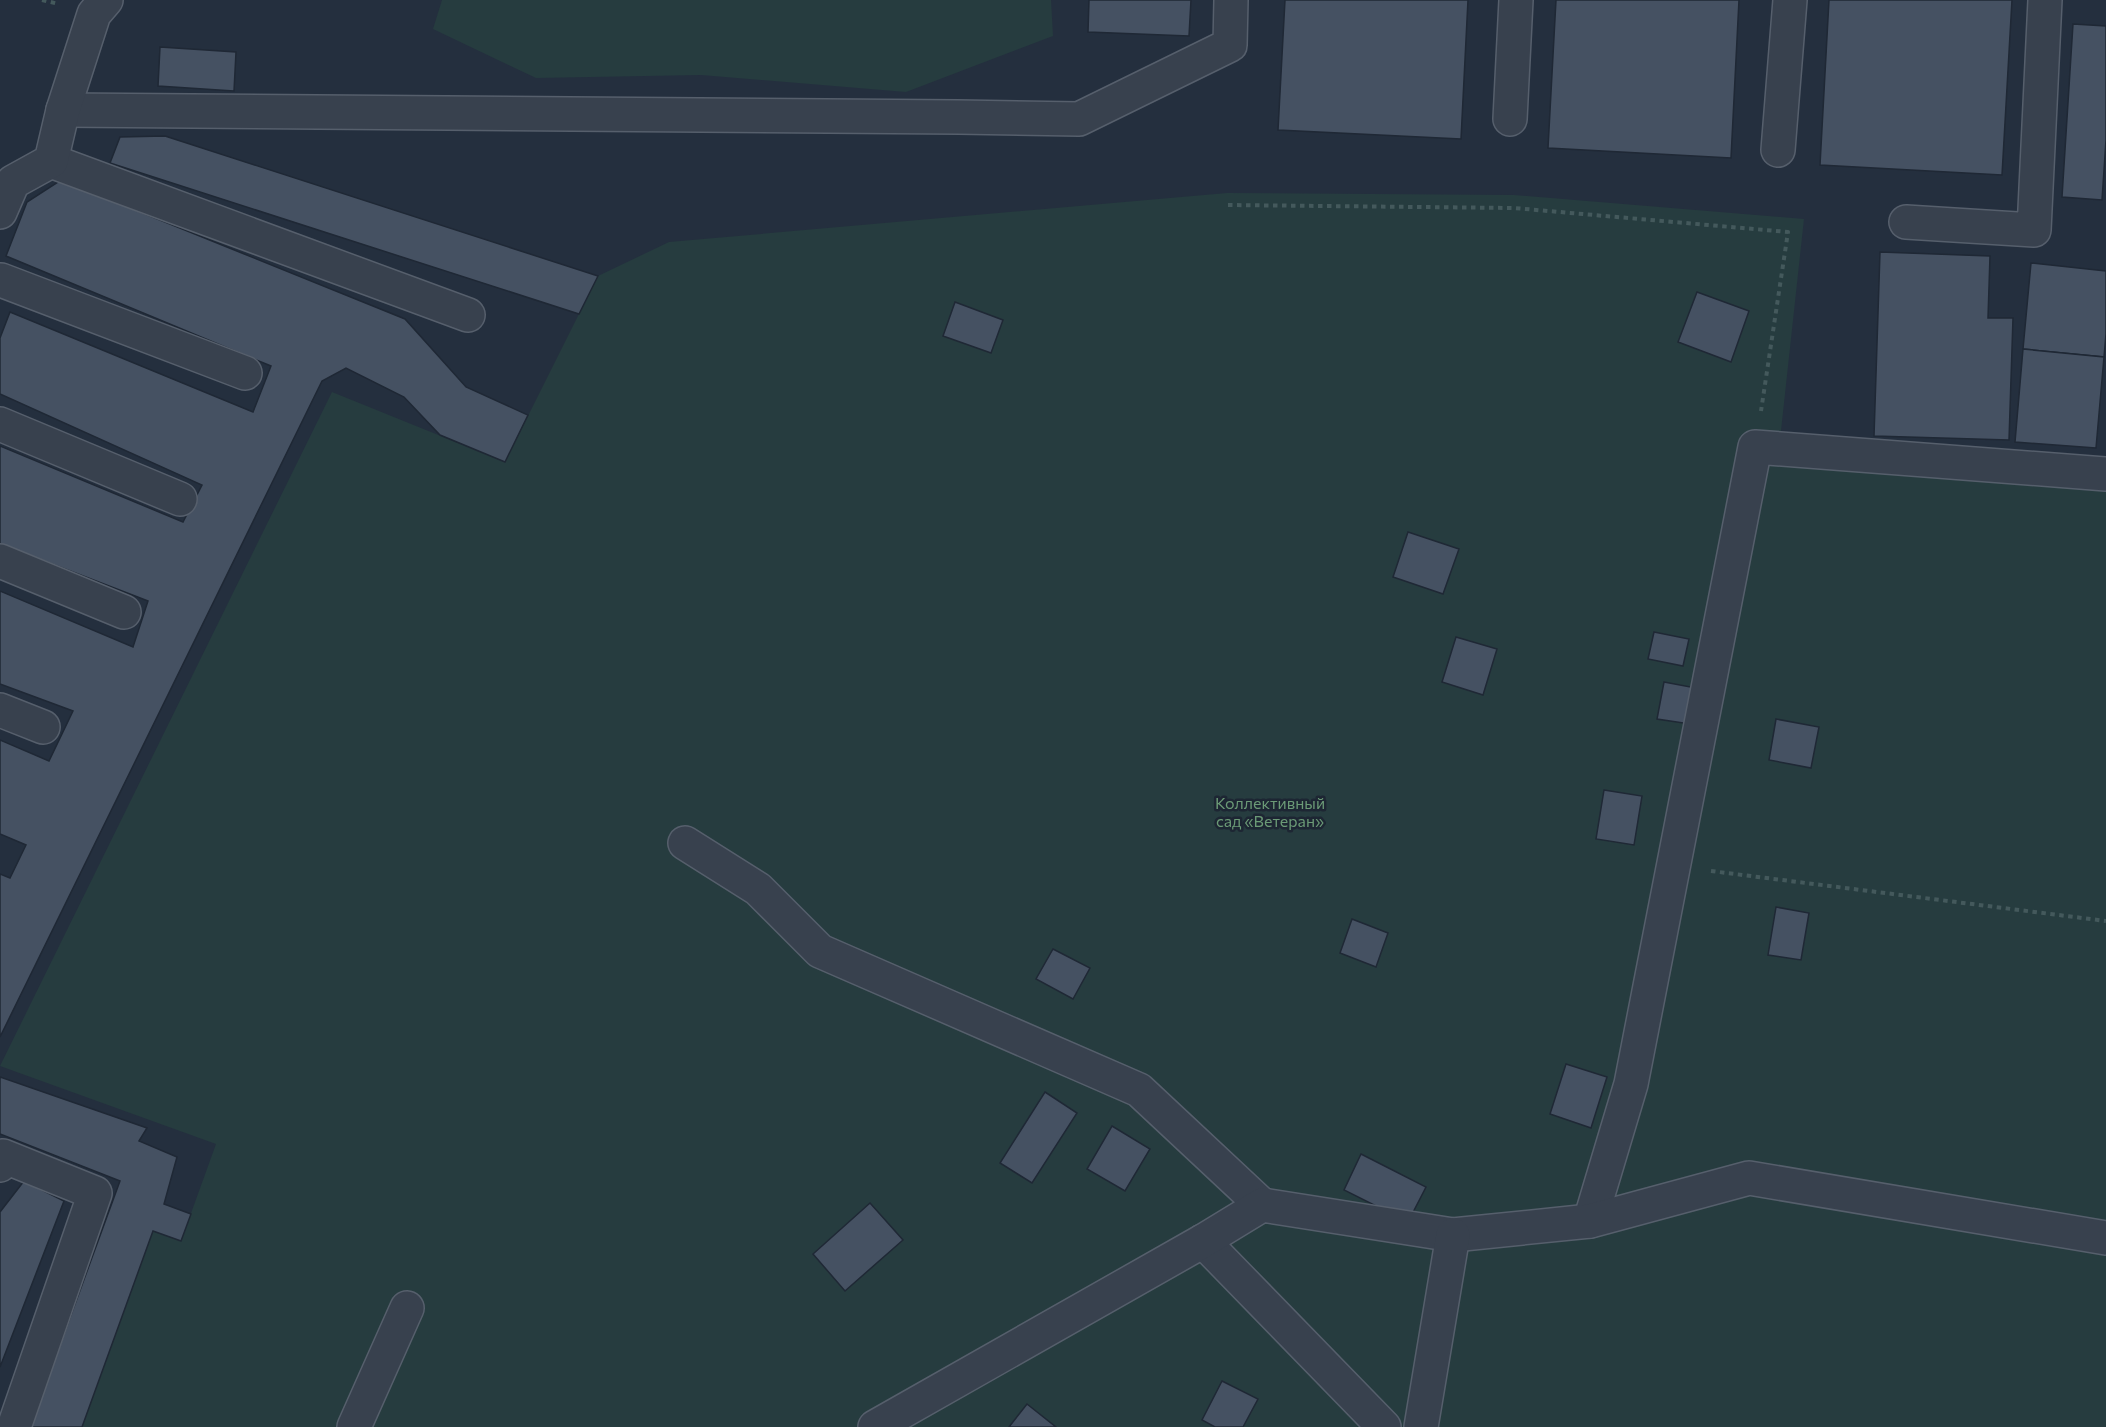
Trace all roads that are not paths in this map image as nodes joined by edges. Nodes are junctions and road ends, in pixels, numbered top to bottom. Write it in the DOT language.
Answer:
graph roads {
  1 [pos="106,0"];
  2 [pos="1231,0"];
  3 [pos="1516,0"];
  4 [pos="1790,0"];
  5 [pos="2045,0"];
  6 [pos="63,110"];
  7 [pos="1510,119"];
  8 [pos="1778,150"];
  9 [pos="51,161"];
  10 [pos="0,212"];
  11 [pos="1906,222"];
  12 [pos="0,281"];
  13 [pos="468,315"];
  14 [pos="245,373"];
  15 [pos="0,424"];
  16 [pos="2106,474"];
  17 [pos="180,499"];
  18 [pos="0,561"];
  19 [pos="124,612"];
  20 [pos="0,710"];
  21 [pos="43,727"];
  22 [pos="686,843"];
  23 [pos="0,1165"];
  24 [pos="1262,1205"];
  25 [pos="1590,1221"];
  26 [pos="1453,1235"];
  27 [pos="2106,1238"];
  28 [pos="1203,1241"];
  29 [pos="407,1308"];
  30 [pos="14,1427"];
  31 [pos="354,1427"];
  32 [pos="875,1427"];
  33 [pos="1384,1427"];
  34 [pos="1421,1427"];
  1 -- 6 [label="lane"];
  2 -- 6 [label="lane"];
  3 -- 7 [label="lane"];
  4 -- 8 [label="lane"];
  5 -- 11 [label="lane"];
  6 -- 9 [label="lane"];
  9 -- 10 [label="lane"];
  9 -- 13 [label="lane"];
  12 -- 14 [label="lane"];
  15 -- 17 [label="lane"];
  16 -- 25 [label="lane"];
  18 -- 19 [label="lane"];
  20 -- 21 [label="lane"];
  22 -- 24 [label="lane"];
  23 -- 30 [label="lane"];
  24 -- 26 [label="lane"];
  24 -- 28 [label="lane"];
  25 -- 26 [label="lane"];
  25 -- 27 [label="lane"];
  26 -- 34 [label="lane"];
  28 -- 32 [label="lane"];
  28 -- 33 [label="lane"];
  29 -- 31 [label="lane"];
}
